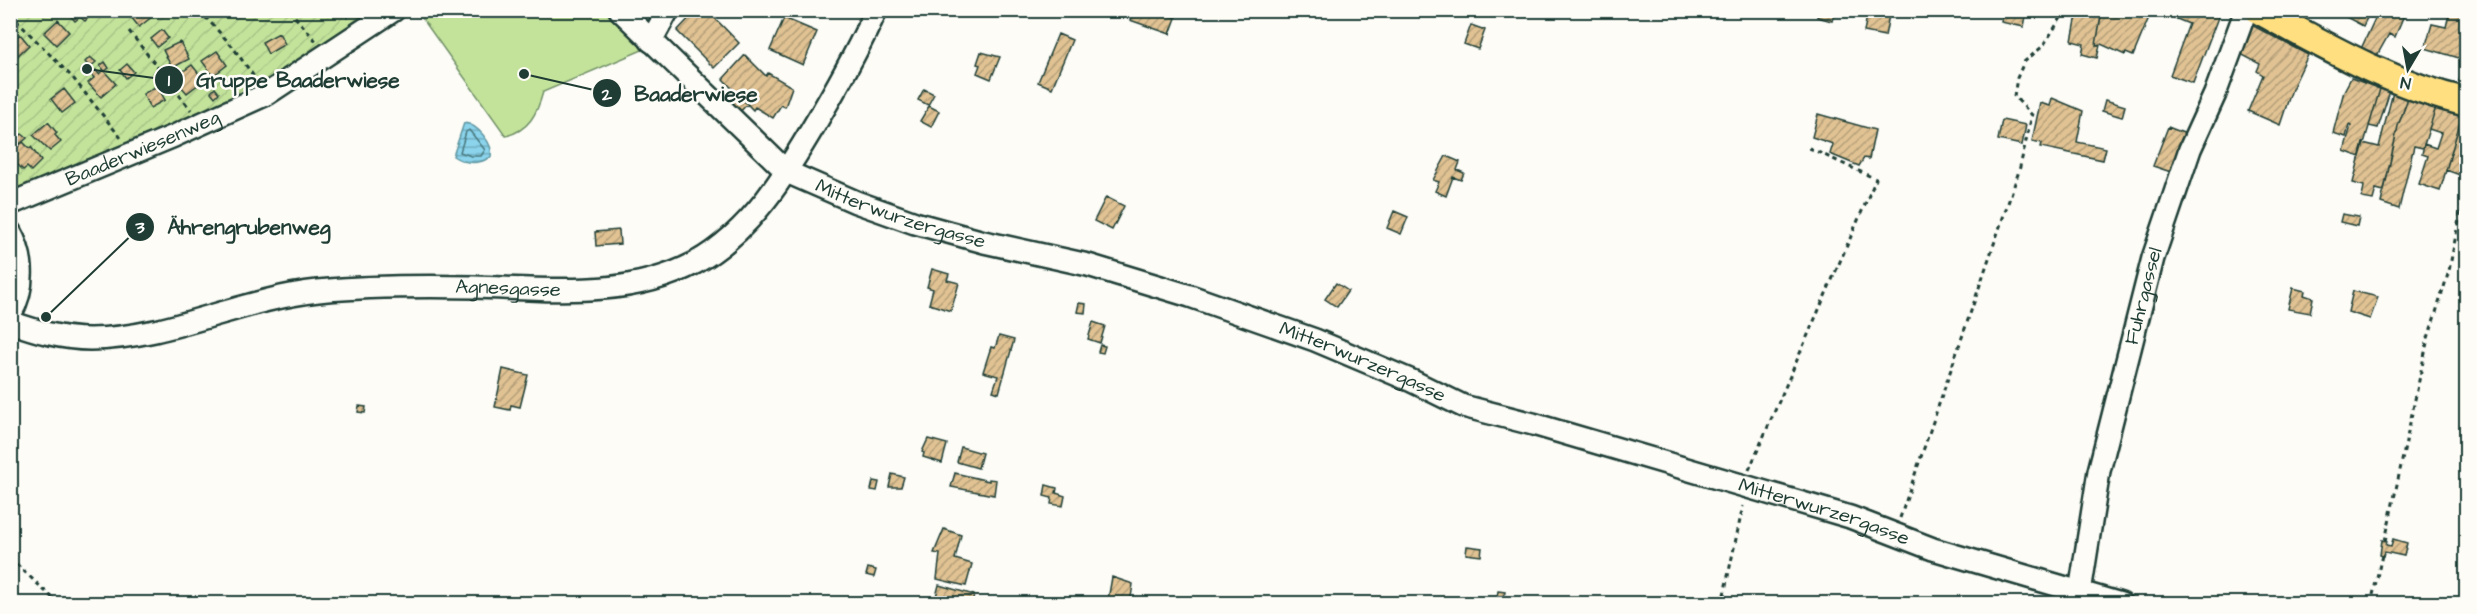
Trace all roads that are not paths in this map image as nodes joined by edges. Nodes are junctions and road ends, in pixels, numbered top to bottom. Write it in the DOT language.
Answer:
graph roads {
  1 [pos="394,10"];
  2 [pos="620,10"];
  3 [pos="668,10"];
  4 [pos="876,10"];
  5 [pos="2246,10"];
  6 [pos="2259,10"];
  7 [pos="651,41"];
  8 [pos="2466,102"];
  9 [pos="787,172"];
  10 [pos="10,204"];
  11 [pos="10,232"];
  12 [pos="10,315"];
  13 [pos="10,322"];
  14 [pos="2080,592"];
  15 [pos="2121,603"];
  1 -- 10 [label="street, Baaderwiesenweg"];
  2 -- 7 [label="street, Mitterwurzergasse"];
  3 -- 7 [label="street"];
  4 -- 9 [label="street, Agnesgasse"];
  5 -- 14 [label="street, Fuhrgassel"];
  6 -- 8 [label="main road"];
  7 -- 9 [label="street, Mitterwurzergasse"];
  9 -- 13 [label="street, Agnesgasse"];
  9 -- 14 [label="street, Mitterwurzergasse"];
  11 -- 12 [label="street"];
  14 -- 15 [label="street, Mitterwurzergasse"];
}
